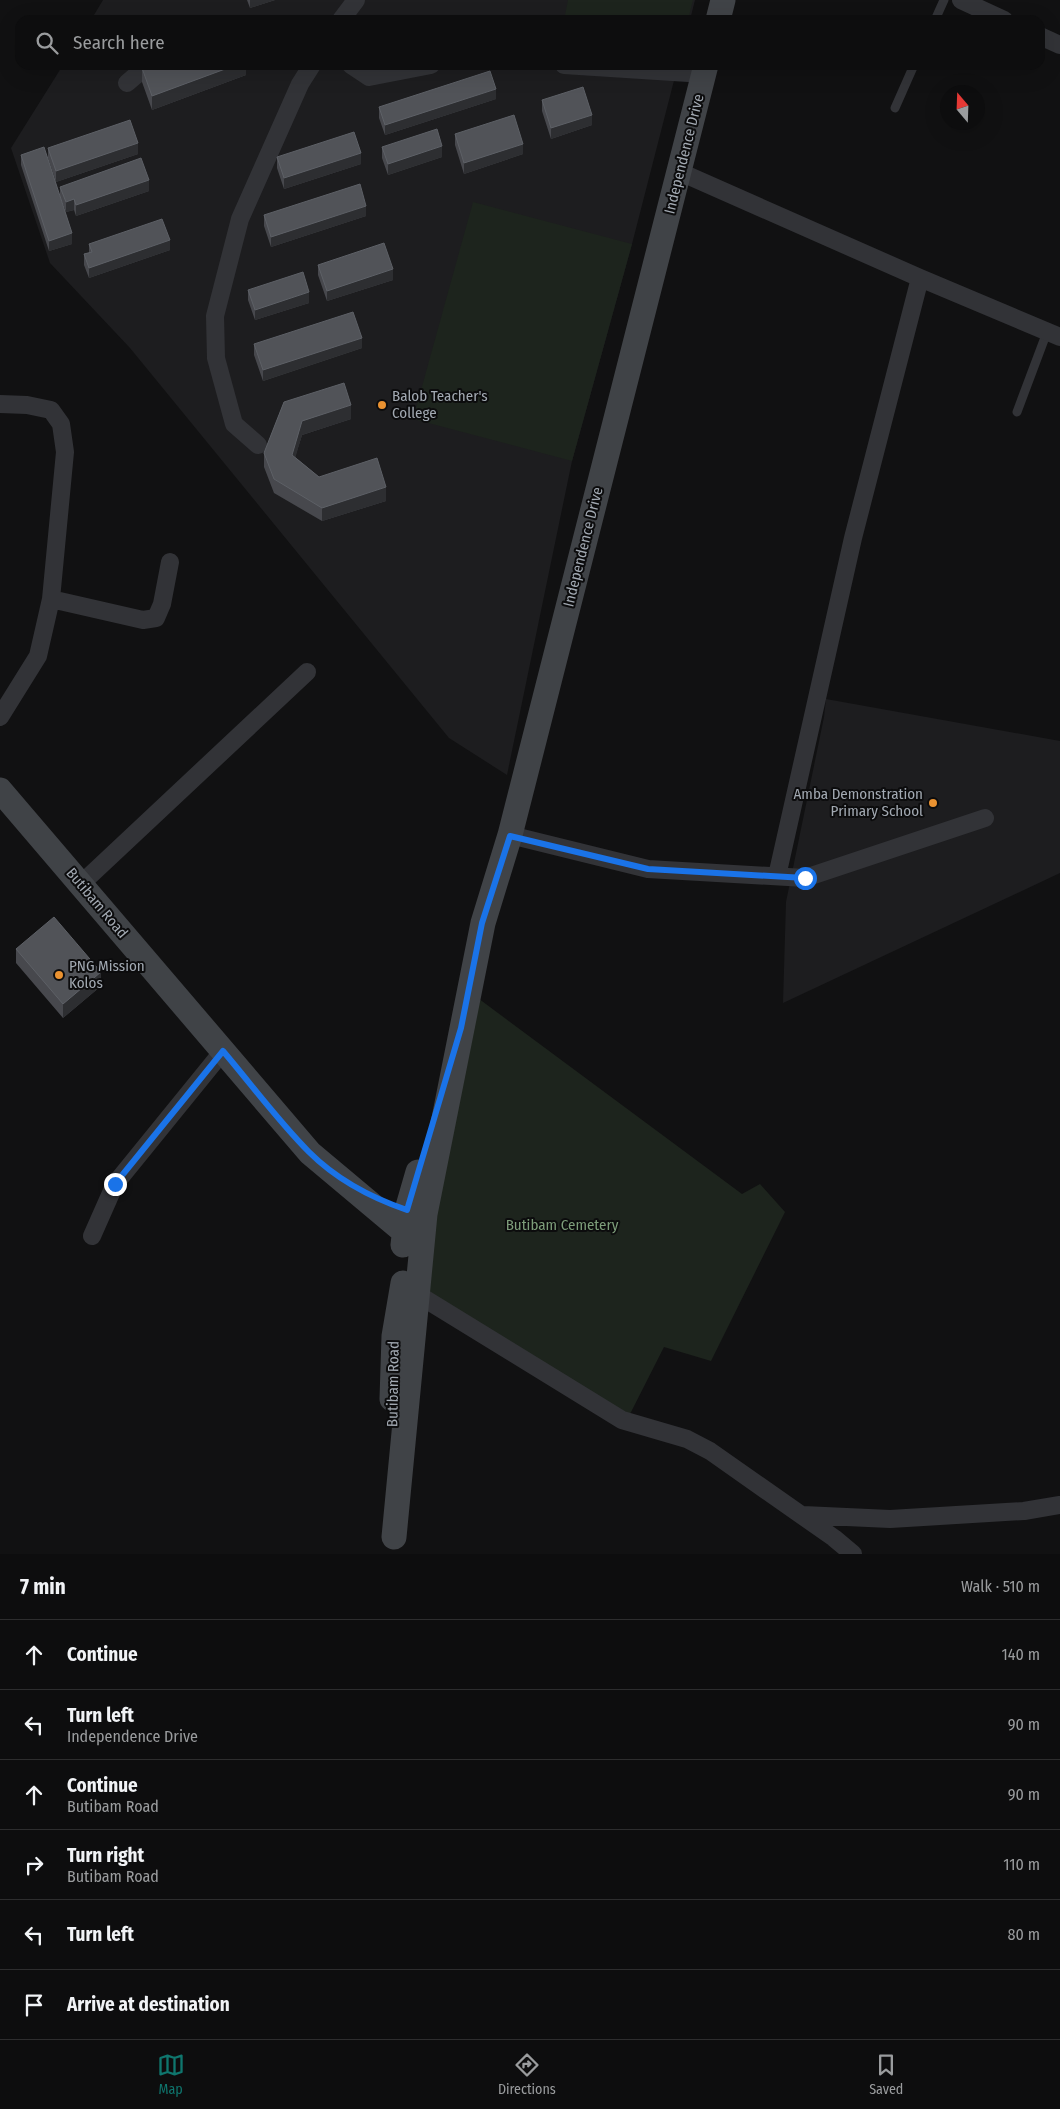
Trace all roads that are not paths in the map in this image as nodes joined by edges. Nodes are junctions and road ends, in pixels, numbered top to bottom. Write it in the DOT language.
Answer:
graph roads {
  1 [pos="356,0"];
  2 [pos="723,0"];
  3 [pos="944,0"];
  4 [pos="961,0"];
  5 [pos="345,15"];
  6 [pos="719,15"];
  7 [pos="937,15"];
  8 [pos="993,15"];
  9 [pos="1045,38"];
  10 [pos="1060,45"];
  11 [pos="142,70"];
  12 [pos="309,70"];
  13 [pos="359,70"];
  14 [pos="406,70"];
  15 [pos="705,70"];
  16 [pos="912,70"];
  17 [pos="127,83"];
  18 [pos="895,108"];
  19 [pos="680,172"];
  20 [pos="920,278"];
  21 [pos="1053,335"];
  22 [pos="0,404"];
  23 [pos="1017,412"];
  24 [pos="258,445"];
  25 [pos="170,562"];
  26 [pos="51,599"];
  27 [pos="307,672"];
  28 [pos="0,717"];
  29 [pos="0,790"];
  30 [pos="985,818"];
  31 [pos="510,836"];
  32 [pos="778,876"];
  33 [pos="81,884"];
  34 [pos="461,1028"];
  35 [pos="223,1051"];
  36 [pos="310,1153"];
  37 [pos="414,1224"];
  38 [pos="92,1236"];
  39 [pos="410,1288"];
  40 [pos="1060,1505"];
  41 [pos="803,1515"];
  42 [pos="394,1546"];
  43 [pos="853,1554"];
  1 -- 5 [label="street"];
  2 -- 6 [label="main road"];
  3 -- 7 [label="lane"];
  4 -- 8 [label="street"];
  9 -- 10 [label="street"];
  11 -- 17 [label="street"];
  12 -- 24 [label="street"];
  13 -- 14 [label="street"];
  15 -- 19 [label="main road, Independence Drive"];
  16 -- 18 [label="lane"];
  19 -- 20 [label="street"];
  19 -- 31 [label="main road, Independence Drive"];
  20 -- 21 [label="street"];
  20 -- 32 [label="street"];
  21 -- 23 [label="lane"];
  22 -- 26 [label="street"];
  25 -- 26 [label="street"];
  26 -- 28 [label="street"];
  27 -- 33 [label="street"];
  29 -- 33 [label="main road, Butibam Road"];
  30 -- 32 [label="street"];
  31 -- 32 [label="street"];
  31 -- 34 [label="main road, Independence Drive"];
  33 -- 35 [label="main road, Butibam Road"];
  34 -- 37 [label="main road, Butibam Road"];
  35 -- 36 [label="main road, Butibam Road"];
  35 -- 38 [label="street"];
  36 -- 37 [label="main road, Butibam Road"];
  36 -- 39 [label="main road"];
  37 -- 39 [label="main road, Butibam Road"];
  39 -- 41 [label="street"];
  39 -- 42 [label="main road, Butibam Road"];
  40 -- 41 [label="street"];
  41 -- 43 [label="street"];
}
